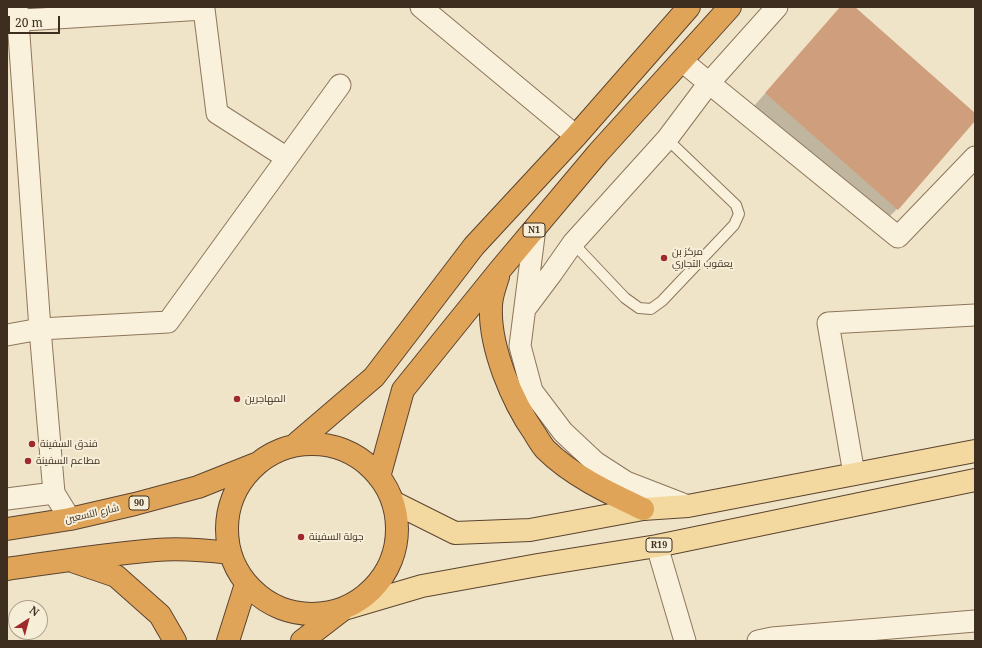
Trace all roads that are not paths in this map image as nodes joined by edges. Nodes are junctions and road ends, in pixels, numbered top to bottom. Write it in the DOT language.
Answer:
graph roads {
  1 [pos="421,7"];
  2 [pos="689,7"];
  3 [pos="730,7"];
  4 [pos="777,7"];
  5 [pos="14,16"];
  6 [pos="682,61"];
  7 [pos="709,83"];
  8 [pos="340,85"];
  9 [pos="576,136"];
  10 [pos="667,140"];
  11 [pos="975,157"];
  12 [pos="287,158"];
  13 [pos="536,228"];
  14 [pos="573,243"];
  15 [pos="499,271"];
  16 [pos="525,309"];
  17 [pos="975,315"];
  18 [pos="40,329"];
  19 [pos="7,335"];
  20 [pos="297,443"];
  21 [pos="975,451"];
  22 [pos="266,459"];
  23 [pos="854,474"];
  24 [pos="379,476"];
  25 [pos="975,480"];
  26 [pos="54,493"];
  27 [pos="7,499"];
  28 [pos="393,502"];
  29 [pos="688,506"];
  30 [pos="643,509"];
  31 [pos="70,520"];
  32 [pos="7,529"];
  33 [pos="657,546"];
  34 [pos="230,553"];
  35 [pos="68,560"];
  36 [pos="7,569"];
  37 [pos="246,584"];
  38 [pos="344,609"];
  39 [pos="975,621"];
  40 [pos="768,640"];
  41 [pos="175,641"];
  42 [pos="228,641"];
  43 [pos="302,641"];
  44 [pos="685,641"];
  1 -- 9 [label="street"];
  2 -- 9 [label="highway"];
  3 -- 6 [label="highway, N1"];
  4 -- 7 [label="street"];
  5 -- 12 [label="street"];
  5 -- 18 [label="street"];
  6 -- 7 [label="street"];
  6 -- 13 [label="highway, N1"];
  7 -- 10 [label="street"];
  7 -- 11 [label="street"];
  8 -- 12 [label="street"];
  9 -- 20 [label="highway"];
  10 -- 14 [label="street"];
  10 -- 14 [label="lane"];
  12 -- 18 [label="street"];
  13 -- 15 [label="highway, N1"];
  13 -- 16 [label="street"];
  14 -- 16 [label="street"];
  15 -- 24 [label="highway, N1"];
  15 -- 30 [label="highway"];
  16 -- 29 [label="street"];
  17 -- 23 [label="street"];
  18 -- 19 [label="street"];
  18 -- 26 [label="street"];
  20 -- 22 [label="highway"];
  20 -- 24 [label="highway"];
  21 -- 23 [label="main road"];
  22 -- 31 [label="highway, شارع التسعين / 90"];
  22 -- 34 [label="highway"];
  23 -- 29 [label="main road"];
  24 -- 28 [label="highway"];
  25 -- 33 [label="main road, R19"];
  26 -- 27 [label="street"];
  26 -- 31 [label="street"];
  28 -- 30 [label="main road"];
  28 -- 38 [label="highway"];
  29 -- 30 [label="main road"];
  31 -- 32 [label="highway, شارع التسعين / 90"];
  33 -- 38 [label="main road, R19"];
  33 -- 44 [label="street"];
  34 -- 35 [label="highway"];
  34 -- 37 [label="highway"];
  35 -- 36 [label="highway"];
  35 -- 41 [label="highway"];
  37 -- 38 [label="highway"];
  37 -- 42 [label="highway"];
  38 -- 43 [label="highway"];
  39 -- 40 [label="street"];
}
